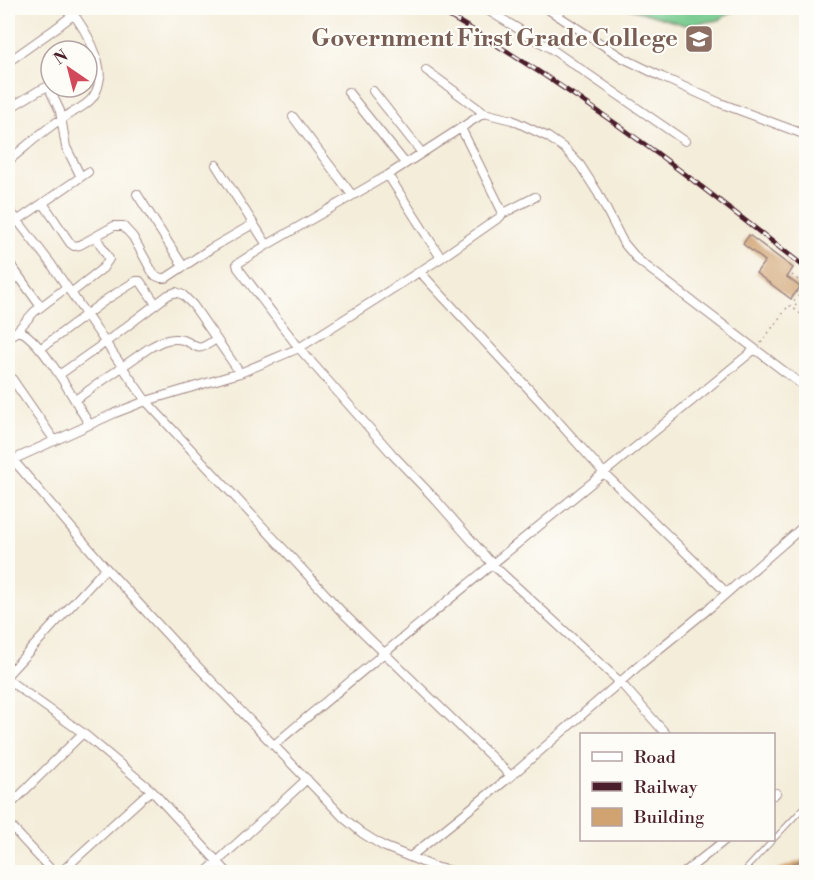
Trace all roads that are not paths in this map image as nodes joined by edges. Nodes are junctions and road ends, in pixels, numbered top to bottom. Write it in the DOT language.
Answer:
graph roads {
  1 [pos="82,8"];
  2 [pos="484,8"];
  3 [pos="546,8"];
  4 [pos="71,11"];
  5 [pos="88,39"];
  6 [pos="8,62"];
  7 [pos="99,65"];
  8 [pos="426,70"];
  9 [pos="99,78"];
  10 [pos="39,91"];
  11 [pos="374,91"];
  12 [pos="348,92"];
  13 [pos="56,99"];
  14 [pos="91,99"];
  15 [pos="8,109"];
  16 [pos="484,113"];
  17 [pos="293,117"];
  18 [pos="62,118"];
  19 [pos="461,128"];
  20 [pos="807,135"];
  21 [pos="686,141"];
  22 [pos="422,153"];
  23 [pos="8,161"];
  24 [pos="405,164"];
  25 [pos="216,165"];
  26 [pos="387,175"];
  27 [pos="137,194"];
  28 [pos="352,195"];
  29 [pos="535,197"];
  30 [pos="43,203"];
  31 [pos="8,208"];
  32 [pos="502,214"];
  33 [pos="18,220"];
  34 [pos="253,224"];
  35 [pos="8,227"];
  36 [pos="96,237"];
  37 [pos="267,245"];
  38 [pos="441,258"];
  39 [pos="8,261"];
  40 [pos="183,266"];
  41 [pos="420,272"];
  42 [pos="18,277"];
  43 [pos="8,284"];
  44 [pos="69,290"];
  45 [pos="156,304"];
  46 [pos="41,307"];
  47 [pos="87,315"];
  48 [pos="16,332"];
  49 [pos="8,337"];
  50 [pos="216,339"];
  51 [pos="106,342"];
  52 [pos="298,348"];
  53 [pos="40,349"];
  54 [pos="755,350"];
  55 [pos="122,366"];
  56 [pos="8,373"];
  57 [pos="240,373"];
  58 [pos="59,375"];
  59 [pos="807,388"];
  60 [pos="75,400"];
  61 [pos="146,401"];
  62 [pos="89,424"];
  63 [pos="55,441"];
  64 [pos="9,459"];
  65 [pos="604,473"];
  66 [pos="807,524"];
  67 [pos="493,565"];
  68 [pos="106,568"];
  69 [pos="727,593"];
  70 [pos="384,652"];
  71 [pos="8,674"];
  72 [pos="8,680"];
  73 [pos="620,682"];
  74 [pos="83,733"];
  75 [pos="664,733"];
  76 [pos="274,745"];
  77 [pos="510,776"];
  78 [pos="307,779"];
  79 [pos="151,790"];
  80 [pos="807,805"];
  81 [pos="8,807"];
  82 [pos="8,823"];
  83 [pos="775,839"];
  84 [pos="724,841"];
  85 [pos="773,841"];
  86 [pos="410,857"];
  87 [pos="218,862"];
  88 [pos="53,873"];
  89 [pos="61,873"];
  90 [pos="206,873"];
  91 [pos="227,873"];
  92 [pos="456,873"];
  93 [pos="685,873"];
  94 [pos="743,873"];
  1 -- 4 [label="street"];
  2 -- 21 [label="street"];
  3 -- 20 [label="street"];
  4 -- 5 [label="street"];
  4 -- 6 [label="street"];
  7 -- 9 [label="street"];
  8 -- 16 [label="street"];
  10 -- 15 [label="street"];
  11 -- 22 [label="street"];
  12 -- 24 [label="street"];
  13 -- 18 [label="street"];
  14 -- 18 [label="street"];
  16 -- 19 [label="street"];
  16 -- 54 [label="street"];
  17 -- 28 [label="street"];
  18 -- 23 [label="street"];
  18 -- 30 [label="street"];
  19 -- 22 [label="street"];
  19 -- 32 [label="street"];
  22 -- 24 [label="street"];
  24 -- 26 [label="street"];
  25 -- 34 [label="street"];
  26 -- 28 [label="street"];
  26 -- 38 [label="street"];
  27 -- 40 [label="street"];
  28 -- 37 [label="street"];
  29 -- 32 [label="street"];
  30 -- 33 [label="street"];
  30 -- 36 [label="street"];
  31 -- 33 [label="street"];
  32 -- 38 [label="street"];
  33 -- 35 [label="street"];
  33 -- 44 [label="street"];
  34 -- 37 [label="street"];
  34 -- 40 [label="street"];
  36 -- 40 [label="street"];
  36 -- 44 [label="street"];
  37 -- 52 [label="street"];
  38 -- 41 [label="street"];
  39 -- 42 [label="street"];
  41 -- 52 [label="street"];
  41 -- 65 [label="street"];
  42 -- 43 [label="street"];
  42 -- 46 [label="street"];
  44 -- 46 [label="street"];
  44 -- 47 [label="street"];
  45 -- 47 [label="street"];
  45 -- 50 [label="street"];
  45 -- 51 [label="street"];
  46 -- 48 [label="street"];
  47 -- 51 [label="street"];
  47 -- 53 [label="street"];
  48 -- 49 [label="street"];
  48 -- 53 [label="street"];
  50 -- 55 [label="street"];
  50 -- 57 [label="street"];
  51 -- 55 [label="street"];
  51 -- 58 [label="street"];
  52 -- 57 [label="street"];
  52 -- 67 [label="street"];
  53 -- 58 [label="street"];
  54 -- 59 [label="street"];
  54 -- 65 [label="street"];
  55 -- 60 [label="street"];
  55 -- 61 [label="street"];
  56 -- 63 [label="street"];
  57 -- 61 [label="street"];
  58 -- 60 [label="street"];
  60 -- 62 [label="street"];
  61 -- 62 [label="street"];
  61 -- 70 [label="street"];
  62 -- 63 [label="street"];
  63 -- 64 [label="street"];
  64 -- 68 [label="street"];
  65 -- 67 [label="street"];
  65 -- 69 [label="street"];
  66 -- 69 [label="street"];
  67 -- 70 [label="street"];
  67 -- 73 [label="street"];
  68 -- 71 [label="street"];
  68 -- 76 [label="street"];
  69 -- 73 [label="street"];
  70 -- 76 [label="street"];
  70 -- 77 [label="street"];
  72 -- 74 [label="street"];
  73 -- 75 [label="street"];
  73 -- 77 [label="street"];
  74 -- 79 [label="street"];
  74 -- 81 [label="street"];
  76 -- 78 [label="street"];
  77 -- 86 [label="street"];
  78 -- 86 [label="street"];
  78 -- 87 [label="street"];
  79 -- 87 [label="street"];
  79 -- 89 [label="street"];
  80 -- 83 [label="lane"];
  82 -- 88 [label="street"];
  84 -- 93 [label="street"];
  85 -- 94 [label="lane"];
  86 -- 92 [label="street"];
  87 -- 90 [label="street"];
  87 -- 91 [label="street"];
}
